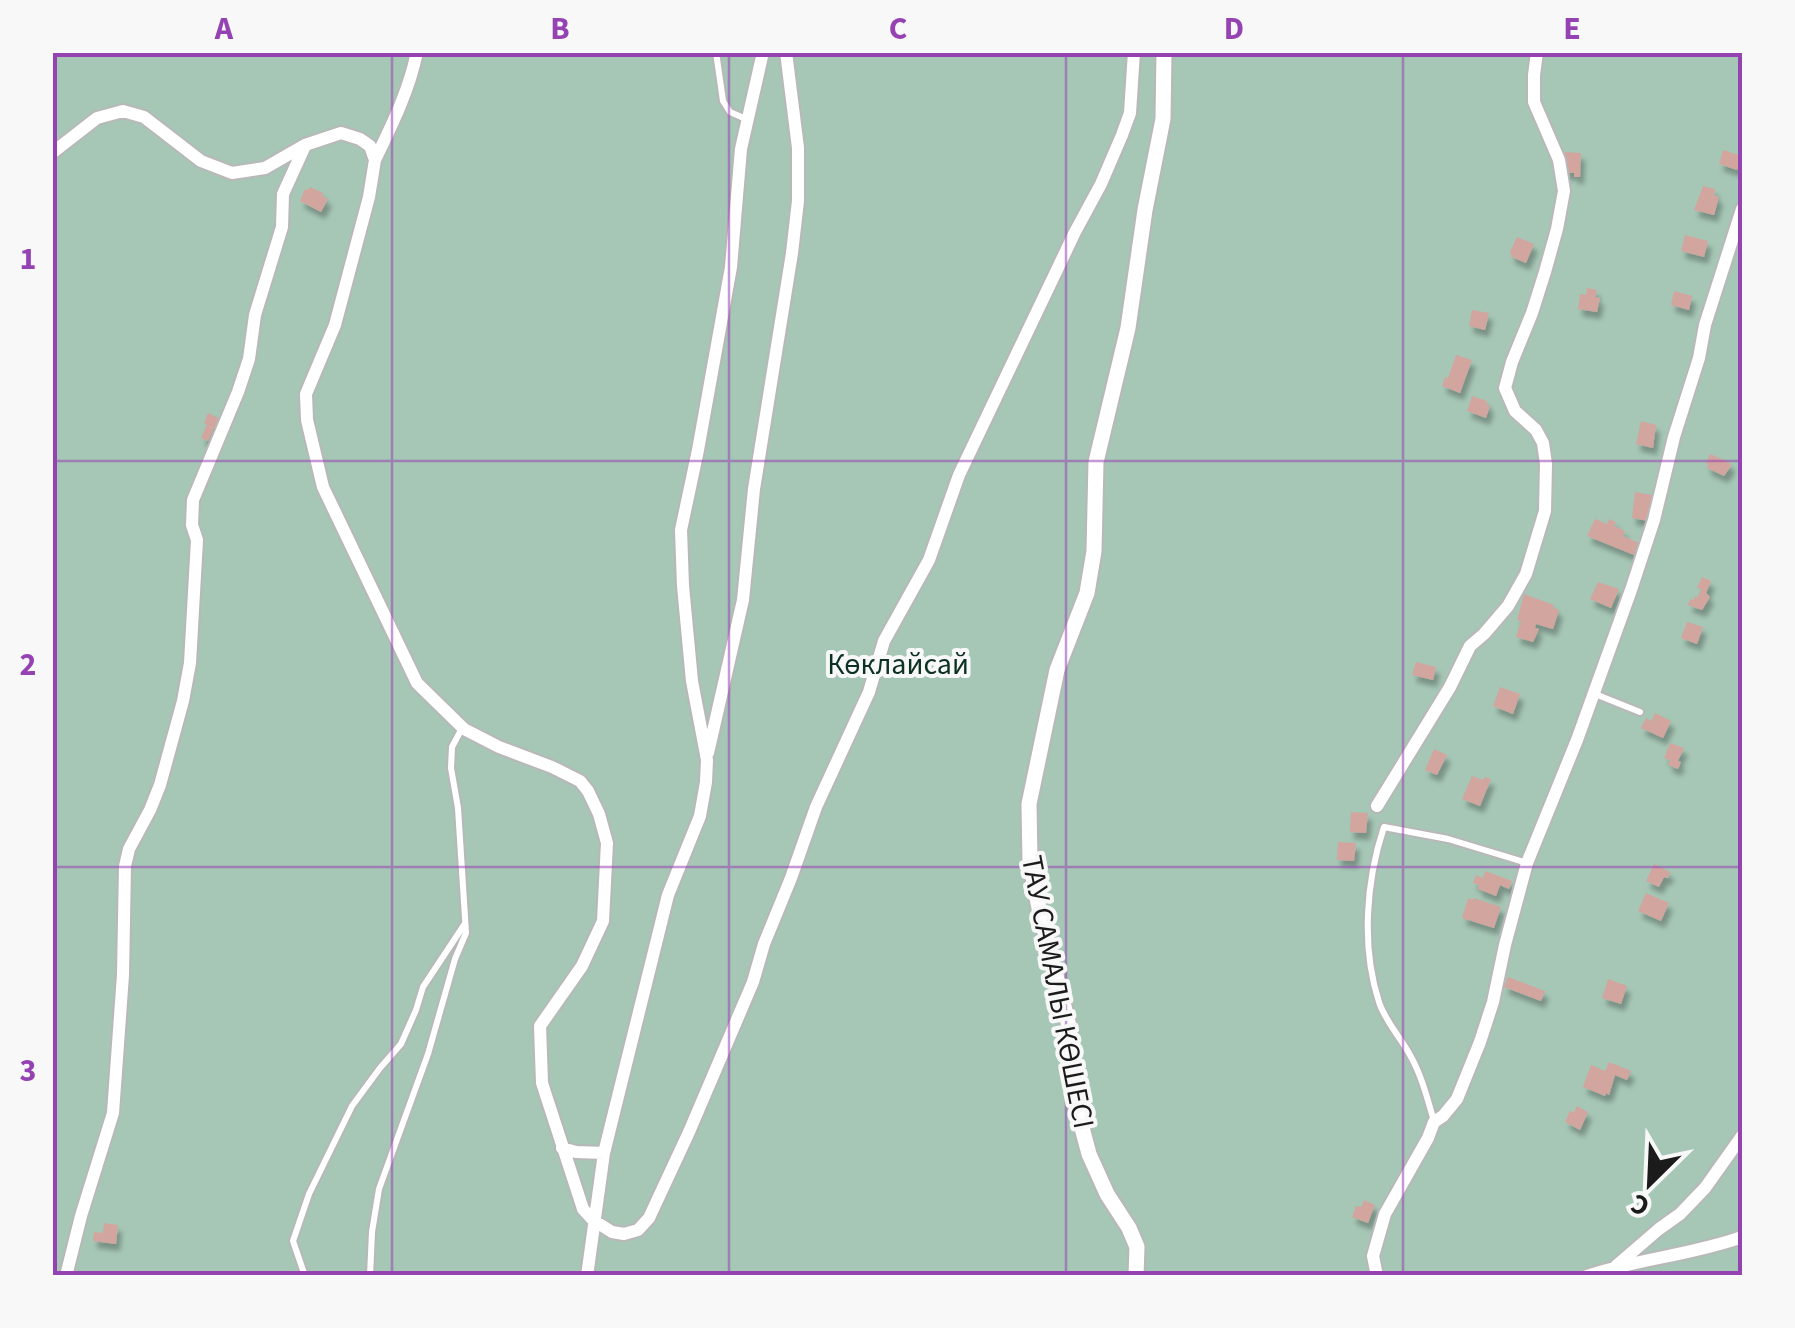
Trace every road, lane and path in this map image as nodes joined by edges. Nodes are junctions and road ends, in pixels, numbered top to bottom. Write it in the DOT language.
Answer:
graph roads {
  1 [pos="417,52"];
  2 [pos="716,52"];
  3 [pos="763,52"];
  4 [pos="786,52"];
  5 [pos="1134,52"];
  6 [pos="1164,52"];
  7 [pos="1537,52"];
  8 [pos="747,120"];
  9 [pos="305,146"];
  10 [pos="52,153"];
  11 [pos="375,160"];
  12 [pos="1742,210"];
  13 [pos="1594,693"];
  14 [pos="1640,712"];
  15 [pos="464,729"];
  16 [pos="707,760"];
  17 [pos="1376,806"];
  18 [pos="1527,863"];
  19 [pos="465,924"];
  20 [pos="1434,1122"];
  21 [pos="1742,1136"];
  22 [pos="562,1148"];
  23 [pos="604,1152"];
  24 [pos="593,1220"];
  25 [pos="1742,1237"];
  26 [pos="1616,1266"];
  27 [pos="66,1276"];
  28 [pos="304,1276"];
  29 [pos="370,1276"];
  30 [pos="587,1276"];
  31 [pos="1136,1276"];
  32 [pos="1376,1276"];
  33 [pos="1587,1276"];
  1 -- 11 [label="street"];
  2 -- 8 [label="lane"];
  3 -- 8 [label="street"];
  4 -- 16 [label="street"];
  5 -- 24 [label="street"];
  6 -- 31 [label="street, ТАУ САМАЛЫ КӨШЕСІ"];
  7 -- 17 [label="street"];
  8 -- 16 [label="street"];
  9 -- 10 [label="street"];
  9 -- 11 [label="street"];
  9 -- 27 [label="street"];
  11 -- 15 [label="street"];
  12 -- 13 [label="street"];
  13 -- 14 [label="lane"];
  13 -- 18 [label="street"];
  15 -- 19 [label="lane"];
  15 -- 22 [label="street"];
  16 -- 23 [label="street"];
  18 -- 20 [label="street"];
  18 -- 20 [label="lane"];
  19 -- 28 [label="lane"];
  19 -- 29 [label="lane"];
  20 -- 32 [label="street"];
  21 -- 26 [label="street"];
  22 -- 23 [label="street"];
  22 -- 24 [label="street"];
  23 -- 24 [label="street"];
  24 -- 30 [label="street"];
  25 -- 26 [label="street"];
  26 -- 33 [label="street"];
}
